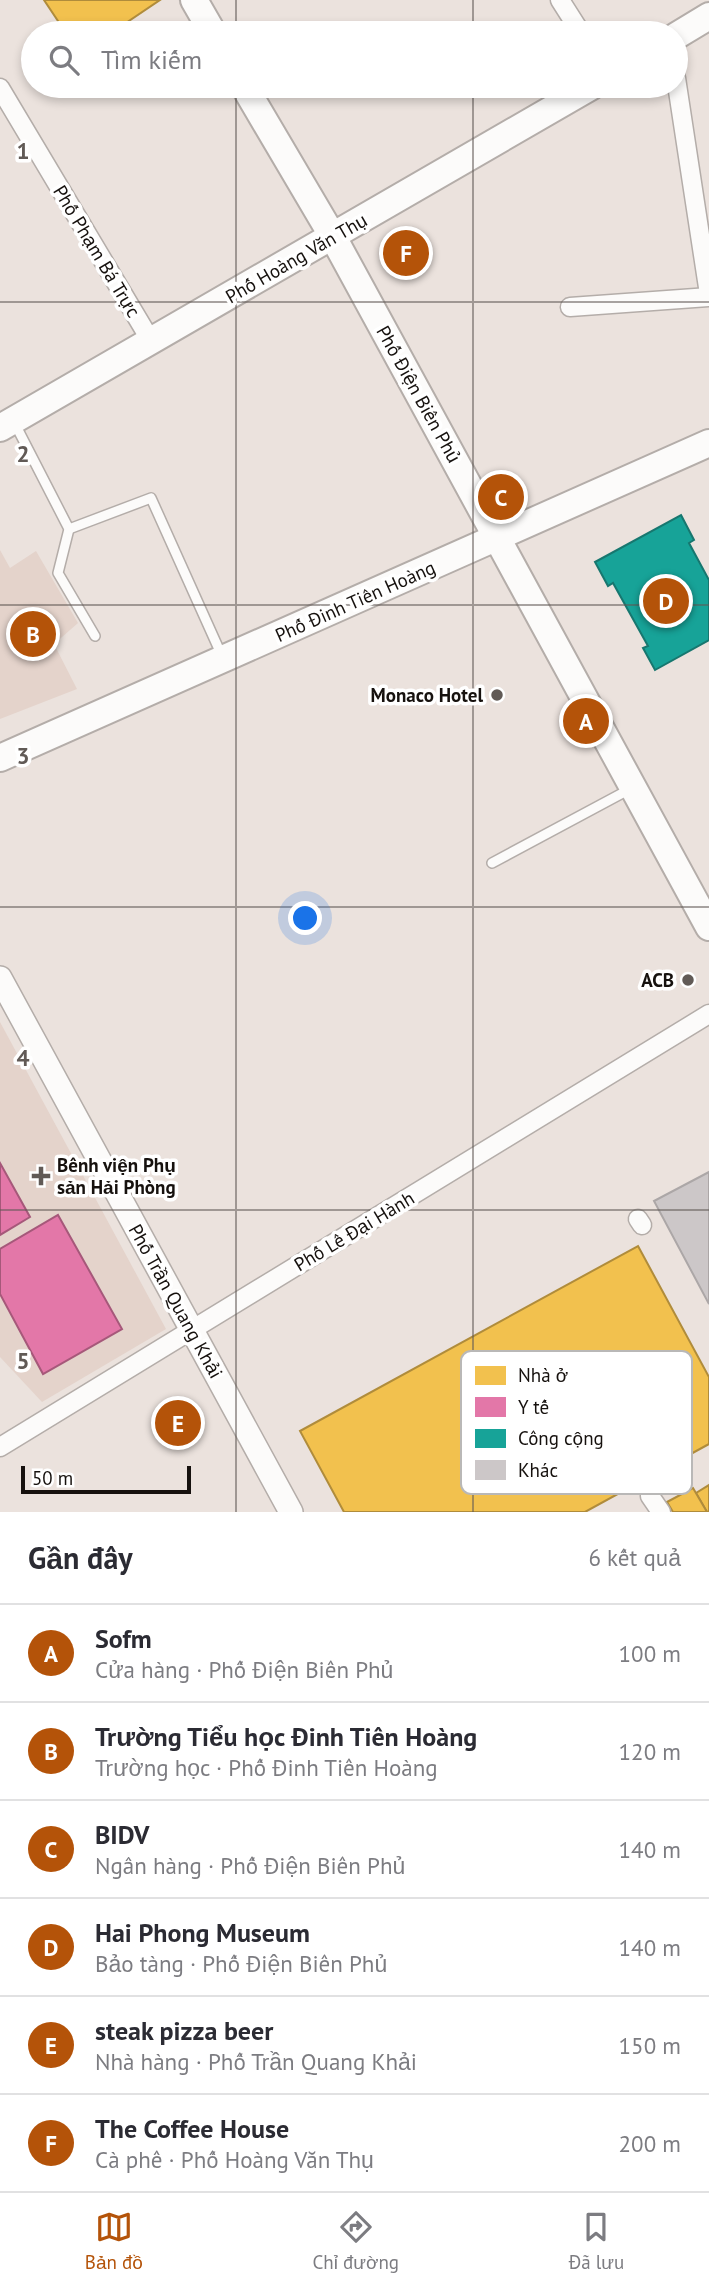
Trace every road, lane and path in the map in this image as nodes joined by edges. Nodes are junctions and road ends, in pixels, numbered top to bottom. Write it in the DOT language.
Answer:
graph roads {
  1 [pos="194,0"];
  2 [pos="560,0"];
  3 [pos="709,16"];
  4 [pos="206,21"];
  5 [pos="573,21"];
  6 [pos="688,29"];
  7 [pos="0,89"];
  8 [pos="251,98"];
  9 [pos="571,98"];
  10 [pos="680,98"];
  11 [pos="702,203"];
  12 [pos="333,237"];
  13 [pos="709,296"];
  14 [pos="570,307"];
  15 [pos="151,341"];
  16 [pos="7,425"];
  17 [pos="709,443"];
  18 [pos="69,529"];
  19 [pos="498,538"];
  20 [pos="94,636"];
  21 [pos="224,659"];
  22 [pos="0,758"];
  23 [pos="633,788"];
  24 [pos="492,863"];
  25 [pos="709,927"];
  26 [pos="0,978"];
  27 [pos="709,1014"];
  28 [pos="192,1330"];
  29 [pos="0,1447"];
  30 [pos="650,1496"];
  31 [pos="291,1512"];
  32 [pos="661,1512"];
  1 -- 4 [label="main road"];
  2 -- 5 [label="street"];
  3 -- 6 [label="main road"];
  7 -- 15 [label="street, Phố Phạm Bá Trực"];
  8 -- 12 [label="main road, Phố Điện Biên Phủ"];
  9 -- 12 [label="main road, Phố Hoàng Văn Thụ"];
  10 -- 11 [label="street"];
  11 -- 13 [label="street"];
  12 -- 15 [label="main road, Phố Hoàng Văn Thụ"];
  12 -- 19 [label="main road, Phố Điện Biên Phủ"];
  13 -- 14 [label="street"];
  15 -- 16 [label="main road, Phố Hoàng Văn Thụ"];
  16 -- 18 [label="lane"];
  17 -- 19 [label="main road, Phố Đinh Tiên Hoàng"];
  18 -- 20 [label="lane"];
  18 -- 21 [label="lane"];
  19 -- 21 [label="main road, Phố Đinh Tiên Hoàng"];
  19 -- 23 [label="main road, Phố Điện Biên Phủ"];
  21 -- 22 [label="main road, Phố Đinh Tiên Hoàng"];
  23 -- 24 [label="lane"];
  23 -- 25 [label="main road, Phố Điện Biên Phủ"];
  26 -- 28 [label="street, Phố Trần Quang Khải"];
  27 -- 28 [label="street, Phố Lê Đại Hành"];
  28 -- 29 [label="street, Phố Lê Đại Hành"];
  28 -- 31 [label="street, Phố Trần Quang Khải"];
  30 -- 32 [label="street"];
}
